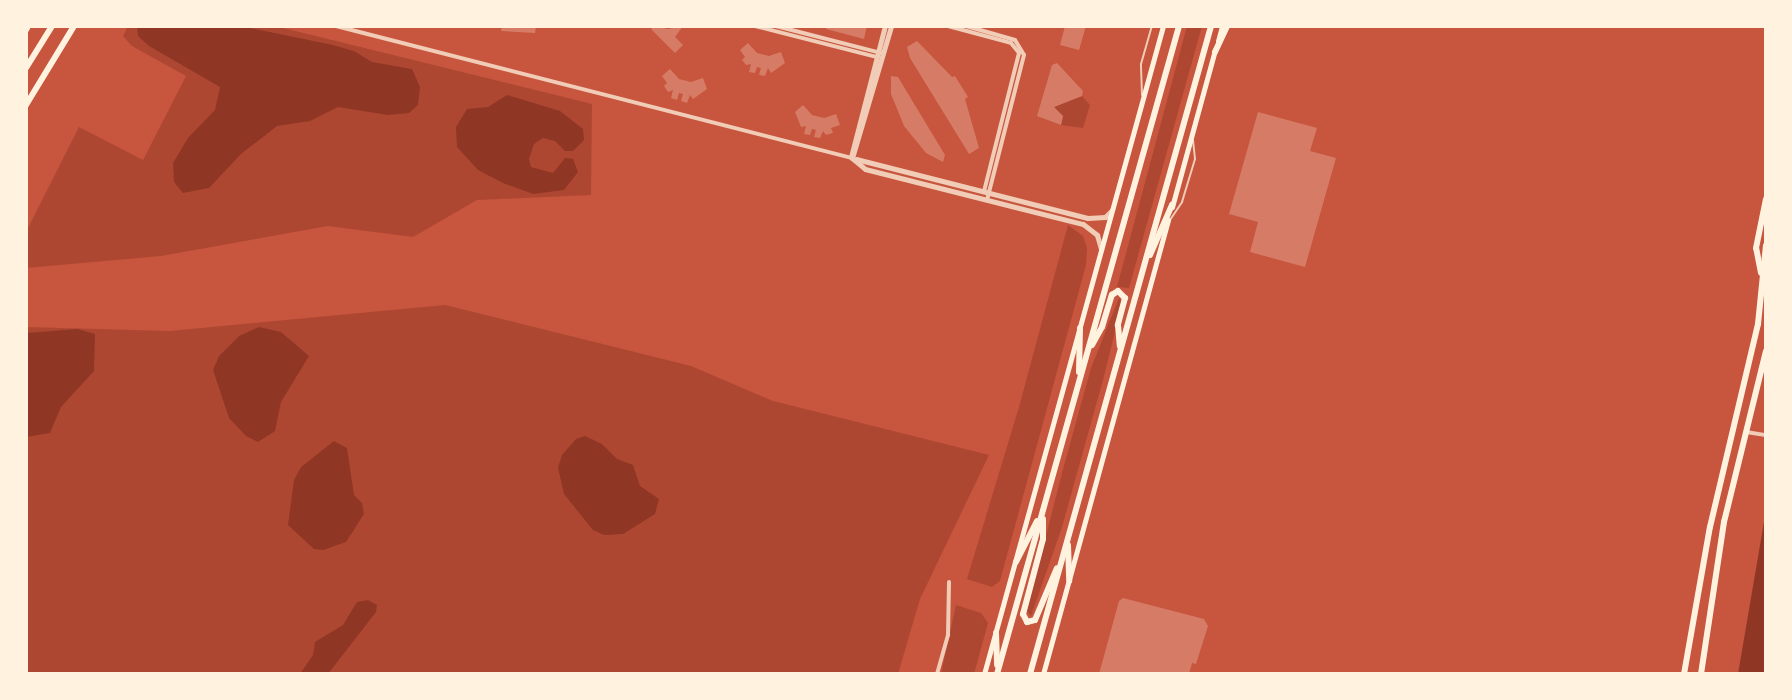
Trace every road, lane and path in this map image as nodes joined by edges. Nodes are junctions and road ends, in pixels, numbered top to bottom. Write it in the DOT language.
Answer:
graph roads {
  1 [pos="52,26"];
  2 [pos="74,26"];
  3 [pos="339,26"];
  4 [pos="755,26"];
  5 [pos="776,26"];
  6 [pos="885,26"];
  7 [pos="891,26"];
  8 [pos="948,26"];
  9 [pos="966,26"];
  10 [pos="1152,26"];
  11 [pos="1163,26"];
  12 [pos="1179,26"];
  13 [pos="1211,26"];
  14 [pos="1224,26"];
  15 [pos="1215,52"];
  16 [pos="880,55"];
  17 [pos="26,68"];
  18 [pos="1142,101"];
  19 [pos="26,105"];
  20 [pos="1192,135"];
  21 [pos="852,158"];
  22 [pos="986,196"];
  23 [pos="1766,199"];
  24 [pos="1172,205"];
  25 [pos="1112,210"];
  26 [pos="1167,224"];
  27 [pos="1766,245"];
  28 [pos="1101,252"];
  29 [pos="1142,273"];
  30 [pos="1762,281"];
  31 [pos="1080,328"];
  32 [pos="1766,351"];
  33 [pos="1119,353"];
  34 [pos="1087,354"];
  35 [pos="1079,384"];
  36 [pos="1744,432"];
  37 [pos="1766,435"];
  38 [pos="1043,511"];
  39 [pos="1068,538"];
  40 [pos="1062,557"];
  41 [pos="1016,562"];
  42 [pos="1069,581"];
  43 [pos="949,582"];
  44 [pos="996,633"];
  45 [pos="998,673"];
  46 [pos="937,674"];
  47 [pos="984,674"];
  48 [pos="1030,674"];
  49 [pos="1043,674"];
  50 [pos="1684,674"];
  51 [pos="1701,674"];
  1 -- 17 [label="main road"];
  2 -- 19 [label="main road"];
  3 -- 21 [label="street"];
  4 -- 16 [label="street"];
  5 -- 16 [label="street"];
  6 -- 16 [label="street"];
  7 -- 16 [label="street"];
  8 -- 22 [label="street"];
  9 -- 22 [label="street"];
  10 -- 18 [label="lane"];
  11 -- 18 [label="main road"];
  12 -- 34 [label="main road"];
  13 -- 29 [label="main road"];
  14 -- 15 [label="main road"];
  15 -- 20 [label="main road"];
  16 -- 21 [label="street"];
  18 -- 25 [label="main road"];
  20 -- 24 [label="main road"];
  20 -- 26 [label="lane"];
  21 -- 22 [label="street"];
  22 -- 25 [label="street"];
  22 -- 28 [label="street"];
  23 -- 30 [label="main road"];
  24 -- 26 [label="main road"];
  24 -- 29 [label="main road"];
  25 -- 28 [label="main road"];
  26 -- 42 [label="main road"];
  27 -- 30 [label="main road"];
  28 -- 31 [label="main road"];
  29 -- 33 [label="main road"];
  30 -- 50 [label="main road"];
  31 -- 35 [label="main road"];
  31 -- 41 [label="main road"];
  32 -- 36 [label="main road"];
  33 -- 34 [label="main road"];
  33 -- 39 [label="main road"];
  34 -- 35 [label="main road"];
  35 -- 38 [label="main road"];
  36 -- 37 [label="street"];
  36 -- 51 [label="main road"];
  38 -- 40 [label="main road"];
  38 -- 41 [label="main road"];
  38 -- 45 [label="main road"];
  39 -- 40 [label="main road"];
  39 -- 42 [label="main road"];
  40 -- 48 [label="main road"];
  41 -- 44 [label="main road"];
  42 -- 49 [label="main road"];
  43 -- 46 [label="street"];
  44 -- 45 [label="main road"];
  44 -- 47 [label="main road"];
}
